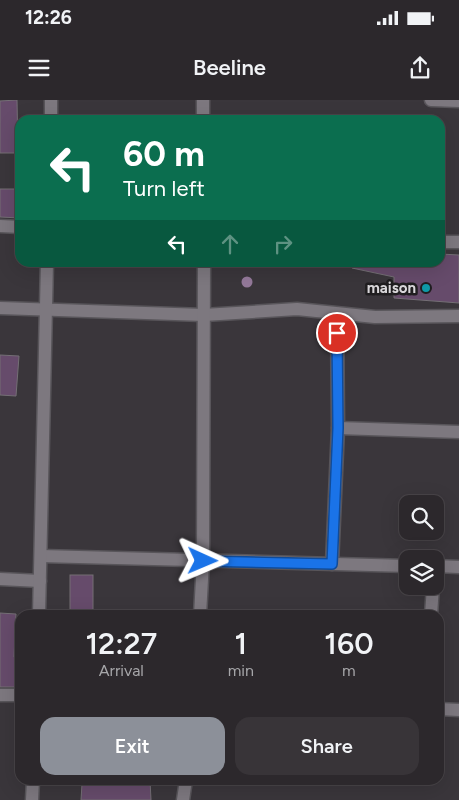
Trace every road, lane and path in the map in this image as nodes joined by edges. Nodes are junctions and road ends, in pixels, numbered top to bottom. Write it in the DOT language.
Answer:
graph roads {
  1 [pos="51,100"];
  2 [pos="203,100"];
  3 [pos="432,100"];
  4 [pos="459,101"];
  5 [pos="51,115"];
  6 [pos="203,115"];
  7 [pos="0,226"];
  8 [pos="15,227"];
  9 [pos="445,242"];
  10 [pos="459,242"];
  11 [pos="47,267"];
  12 [pos="204,267"];
  13 [pos="0,308"];
  14 [pos="45,308"];
  15 [pos="337,314"];
  16 [pos="204,315"];
  17 [pos="459,316"];
  18 [pos="338,428"];
  19 [pos="459,432"];
  20 [pos="41,556"];
  21 [pos="203,561"];
  22 [pos="332,564"];
  23 [pos="399,566"];
  24 [pos="444,566"];
  25 [pos="459,567"];
  26 [pos="0,579"];
  27 [pos="40,581"];
  28 [pos="432,595"];
  29 [pos="39,610"];
  30 [pos="200,610"];
  31 [pos="431,610"];
  32 [pos="0,694"];
  33 [pos="15,695"];
  34 [pos="444,709"];
  35 [pos="459,710"];
  36 [pos="33,785"];
  37 [pos="185,785"];
  38 [pos="32,800"];
  39 [pos="183,800"];
  1 -- 5 [label="street"];
  2 -- 6 [label="street"];
  3 -- 4 [label="street"];
  7 -- 8 [label="street"];
  9 -- 10 [label="street"];
  11 -- 14 [label="street"];
  12 -- 16 [label="street"];
  13 -- 14 [label="street"];
  14 -- 16 [label="street"];
  14 -- 20 [label="street"];
  15 -- 16 [label="street"];
  15 -- 17 [label="street"];
  15 -- 18 [label="street"];
  16 -- 21 [label="street"];
  18 -- 19 [label="street"];
  18 -- 22 [label="street"];
  20 -- 21 [label="street"];
  20 -- 27 [label="street"];
  21 -- 22 [label="street"];
  21 -- 30 [label="street"];
  22 -- 23 [label="street"];
  24 -- 25 [label="street"];
  26 -- 27 [label="street"];
  27 -- 29 [label="street"];
  28 -- 31 [label="street"];
  32 -- 33 [label="street"];
  34 -- 35 [label="street"];
  36 -- 38 [label="street"];
  37 -- 39 [label="street"];
}
